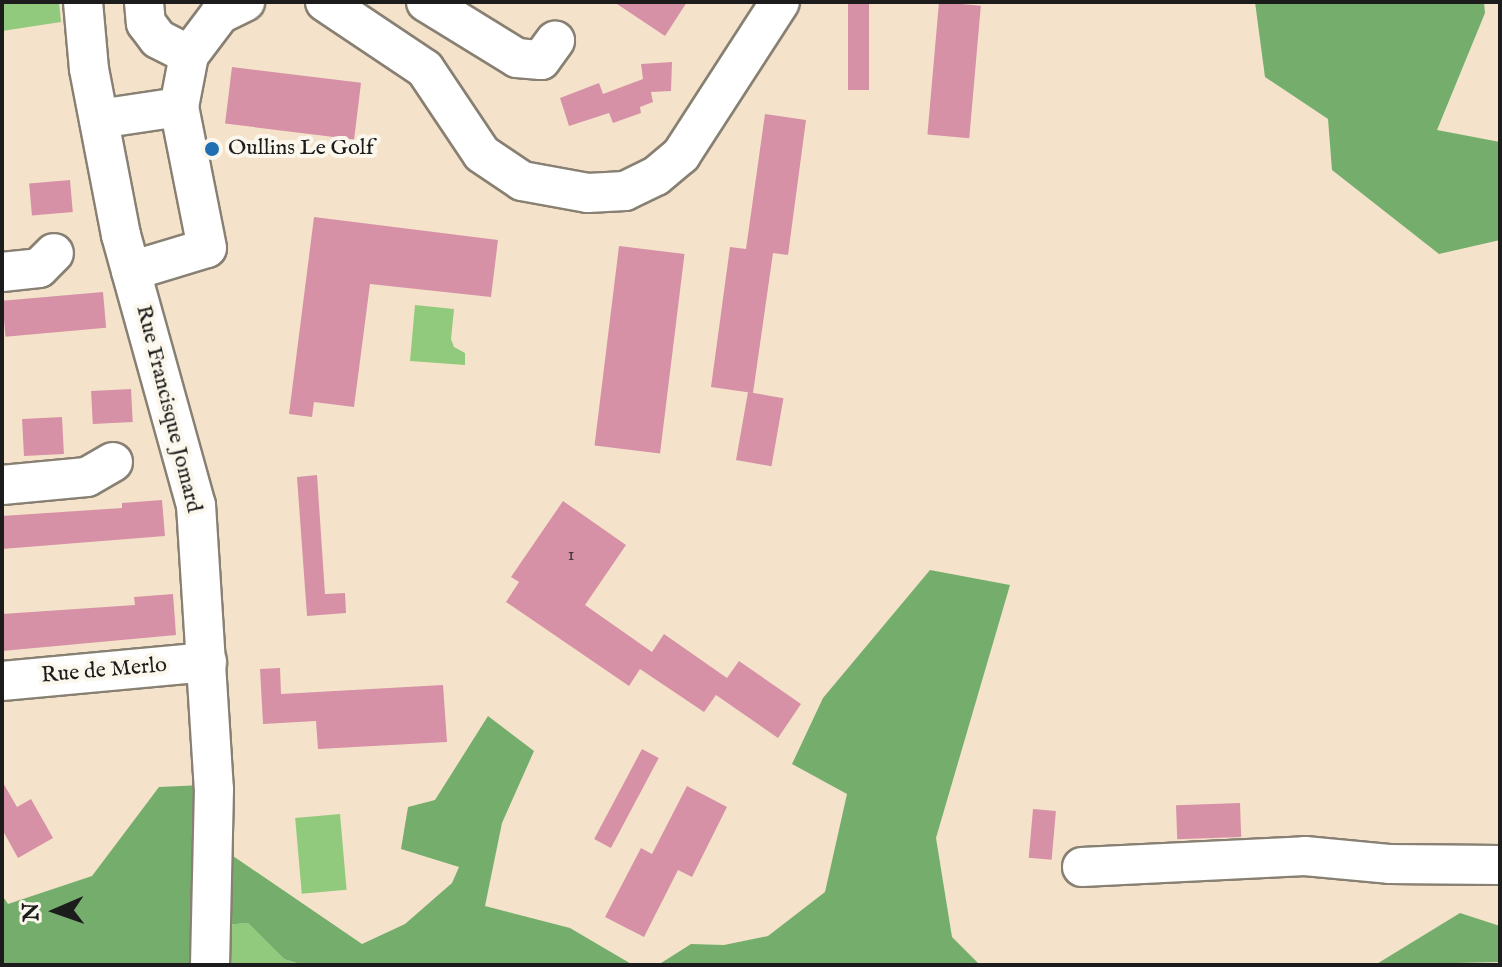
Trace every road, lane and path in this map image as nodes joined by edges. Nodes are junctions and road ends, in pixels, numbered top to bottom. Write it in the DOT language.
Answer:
graph roads {
  1 [pos="83,2"];
  2 [pos="144,2"];
  3 [pos="245,2"];
  4 [pos="325,2"];
  5 [pos="426,2"];
  6 [pos="780,2"];
  7 [pos="555,41"];
  8 [pos="189,55"];
  9 [pos="179,107"];
  10 [pos="99,119"];
  11 [pos="54,253"];
  12 [pos="131,271"];
  13 [pos="2,272"];
  14 [pos="113,462"];
  15 [pos="2,485"];
  16 [pos="207,662"];
  17 [pos="2,681"];
  18 [pos="1500,865"];
  19 [pos="1082,867"];
  20 [pos="210,965"];
  1 -- 10 [label="street, Rue Francisque Jomard"];
  2 -- 8 [label="street"];
  3 -- 8 [label="street"];
  4 -- 6 [label="street"];
  5 -- 7 [label="street"];
  8 -- 9 [label="street"];
  9 -- 10 [label="street"];
  9 -- 12 [label="street"];
  10 -- 12 [label="street, Rue Francisque Jomard"];
  11 -- 13 [label="street"];
  12 -- 16 [label="street, Rue Francisque Jomard"];
  14 -- 15 [label="street"];
  16 -- 17 [label="street, Rue de Merlo"];
  16 -- 20 [label="street, Rue Francisque Jomard"];
  18 -- 19 [label="street"];
}
